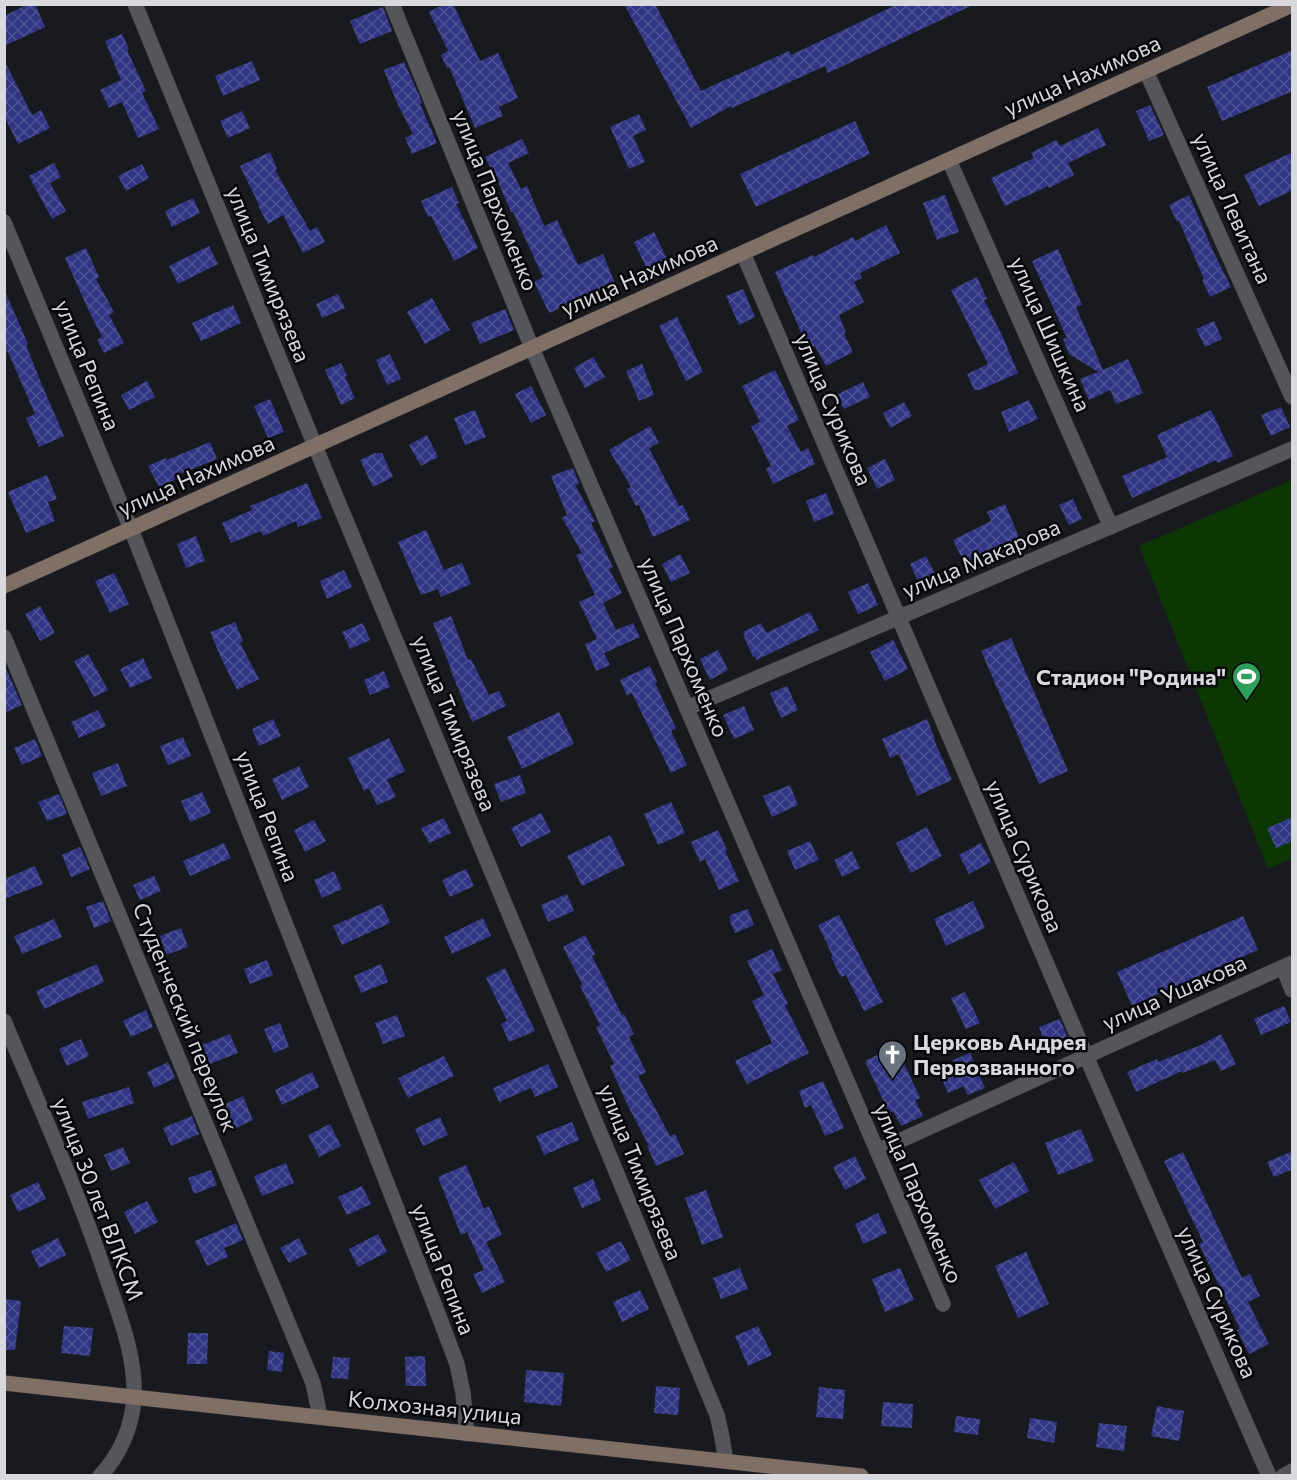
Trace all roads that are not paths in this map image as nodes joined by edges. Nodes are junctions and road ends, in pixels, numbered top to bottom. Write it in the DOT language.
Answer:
graph roads {
  1 [pos="135,4"];
  2 [pos="392,4"];
  3 [pos="1293,5"];
  4 [pos="1146,71"];
  5 [pos="949,160"];
  6 [pos="4,222"];
  7 [pos="743,253"];
  8 [pos="532,348"];
  9 [pos="1293,397"];
  10 [pos="315,446"];
  11 [pos="1293,449"];
  12 [pos="1111,527"];
  13 [pos="131,529"];
  14 [pos="4,586"];
  15 [pos="899,618"];
  16 [pos="4,638"];
  17 [pos="687,708"];
  18 [pos="1288,965"];
  19 [pos="1293,990"];
  20 [pos="4,1021"];
  21 [pos="1086,1056"];
  22 [pos="877,1151"];
  23 [pos="943,1304"];
  24 [pos="4,1383"];
  25 [pos="134,1397"];
  26 [pos="320,1416"];
  27 [pos="467,1434"];
  28 [pos="726,1461"];
  29 [pos="758,1470"];
  30 [pos="1293,1471"];
  31 [pos="108,1472"];
  32 [pos="861,1476"];
  33 [pos="1269,1476"];
  34 [pos="1283,1476"];
  1 -- 10 [label="street, улица Тимирязева"];
  2 -- 8 [label="street, улица Пархоменко"];
  3 -- 4 [label="street, улица Нахимова"];
  4 -- 5 [label="street, улица Нахимова"];
  4 -- 9 [label="street, улица Левитана"];
  5 -- 7 [label="street, улица Нахимова"];
  5 -- 12 [label="street, улица Шишкина"];
  6 -- 13 [label="street, улица Репина"];
  7 -- 8 [label="street, улица Нахимова"];
  7 -- 15 [label="street, улица Сурикова"];
  8 -- 10 [label="street, улица Нахимова"];
  8 -- 17 [label="street, улица Пархоменко"];
  10 -- 13 [label="street, улица Нахимова"];
  10 -- 28 [label="street, улица Тимирязева"];
  11 -- 12 [label="street, улица Макарова"];
  12 -- 15 [label="street, улица Макарова"];
  13 -- 14 [label="street, улица Нахимова"];
  13 -- 27 [label="street, улица Репина"];
  15 -- 17 [label="street, улица Макарова"];
  15 -- 21 [label="street, улица Сурикова"];
  16 -- 26 [label="street, Студенческий переулок"];
  17 -- 22 [label="street, улица Пархоменко"];
  18 -- 19 [label="street"];
  18 -- 21 [label="street, улица Ушакова"];
  20 -- 25 [label="street, улица 30 лет ВЛКСМ"];
  21 -- 22 [label="street, улица Ушакова"];
  21 -- 33 [label="street, улица Сурикова"];
  22 -- 23 [label="street, улица Пархоменко"];
  24 -- 25 [label="street, Колхозная улица"];
  25 -- 26 [label="street, Колхозная улица"];
  25 -- 31 [label="street, улица 30 лет ВЛКСМ"];
  26 -- 27 [label="street, Колхозная улица"];
  27 -- 28 [label="street, Колхозная улица"];
  28 -- 29 [label="street, Колхозная улица"];
  29 -- 32 [label="street, Колхозная улица"];
  30 -- 34 [label="street"];
}
